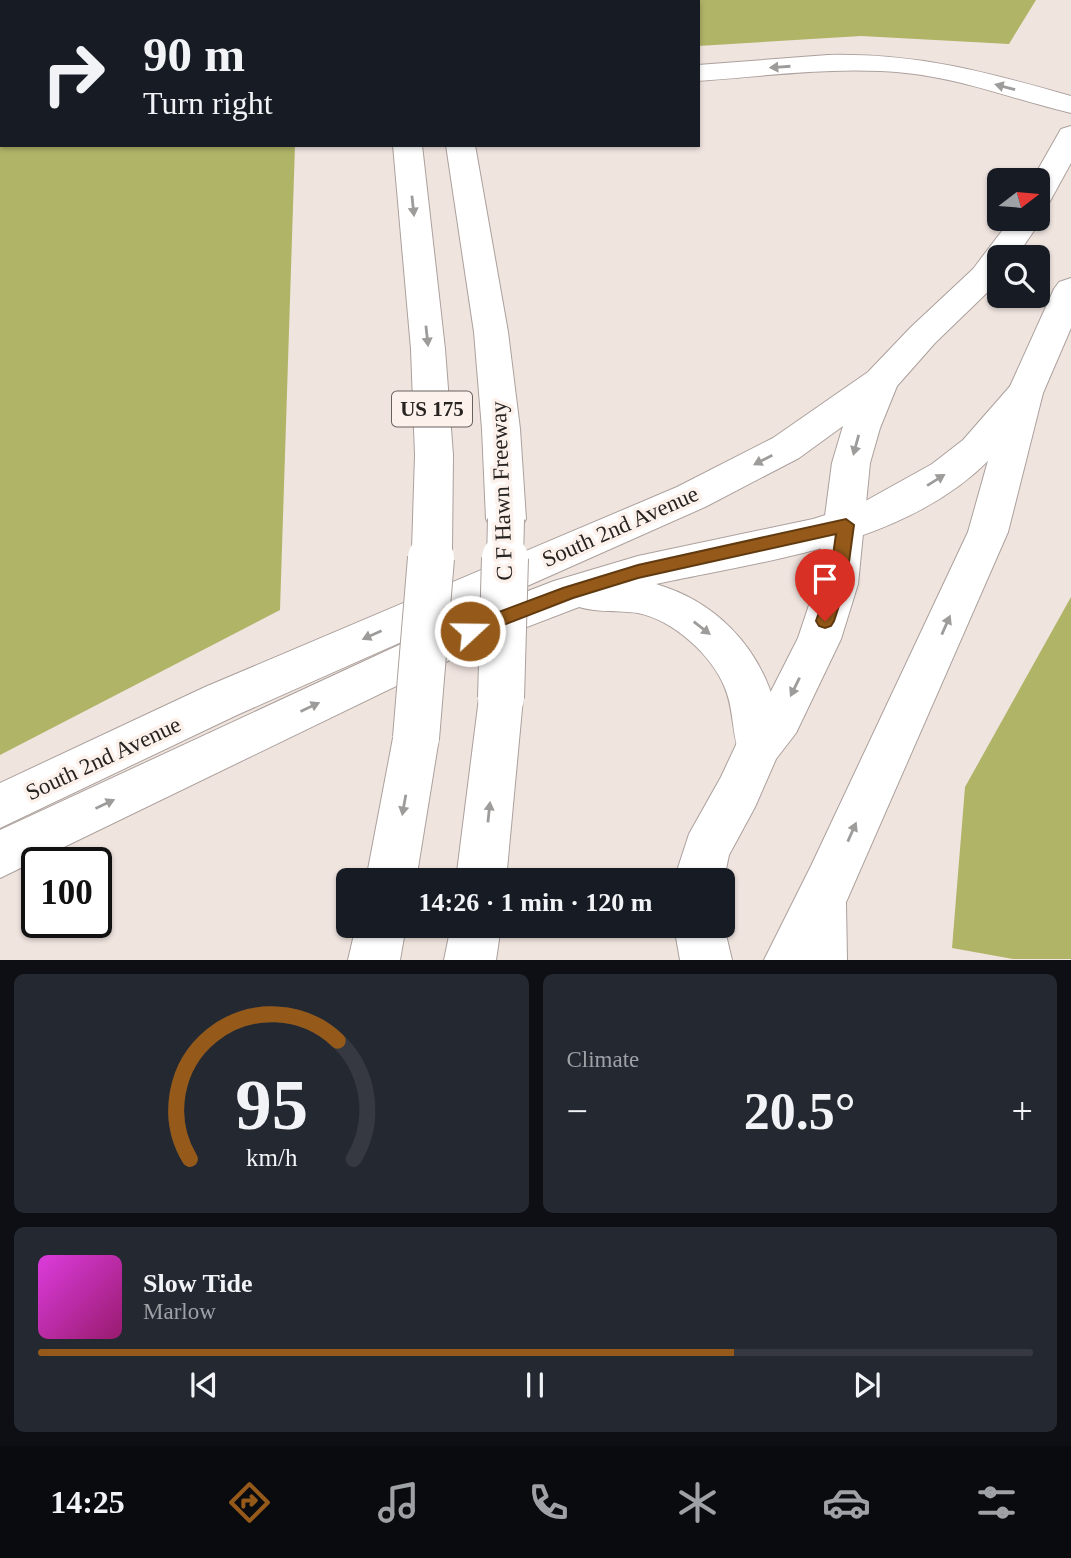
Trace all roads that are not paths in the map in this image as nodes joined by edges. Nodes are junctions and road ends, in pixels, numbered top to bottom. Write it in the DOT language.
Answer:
graph roads {
  1 [pos="700,73"];
  2 [pos="1071,105"];
  3 [pos="1071,135"];
  4 [pos="407,147"];
  5 [pos="460,147"];
  6 [pos="1050,174"];
  7 [pos="987,272"];
  8 [pos="1071,289"];
  9 [pos="881,381"];
  10 [pos="1025,393"];
  11 [pos="846,525"];
  12 [pos="569,593"];
  13 [pos="758,747"];
  14 [pos="0,806"];
  15 [pos="0,855"];
  16 [pos="393,868"];
  17 [pos="482,868"];
  18 [pos="702,868"];
  19 [pos="829,883"];
  20 [pos="379,938"];
  21 [pos="473,938"];
  22 [pos="701,938"];
  23 [pos="829,952"];
  24 [pos="374,960"];
  25 [pos="470,960"];
  26 [pos="706,960"];
  27 [pos="790,960"];
  2 -- 1 [label="main road, one-way"];
  3 -- 6 [label="main road"];
  4 -- 16 [label="main road, US 175, one-way, bridge"];
  17 -- 5 [label="main road, C F Hawn Freeway / US 175, one-way, bridge"];
  7 -- 9 [label="main road, South 2nd Avenue"];
  8 -- 10 [label="main road"];
  9 -- 11 [label="main road, one-way"];
  9 -- 14 [label="main road, South 2nd Avenue, one-way"];
  11 -- 10 [label="main road, one-way"];
  19 -- 10 [label="main road, one-way"];
  11 -- 12 [label="main road"];
  11 -- 13 [label="main road, one-way"];
  12 -- 13 [label="main road, one-way"];
  15 -- 12 [label="main road, one-way"];
  13 -- 18 [label="main road"];
  19 -- 23 [label="street"];
  19 -- 27 [label="main road"];
  20 -- 24 [label="main road"];
  21 -- 25 [label="main road"];
  22 -- 26 [label="main road"];
}
